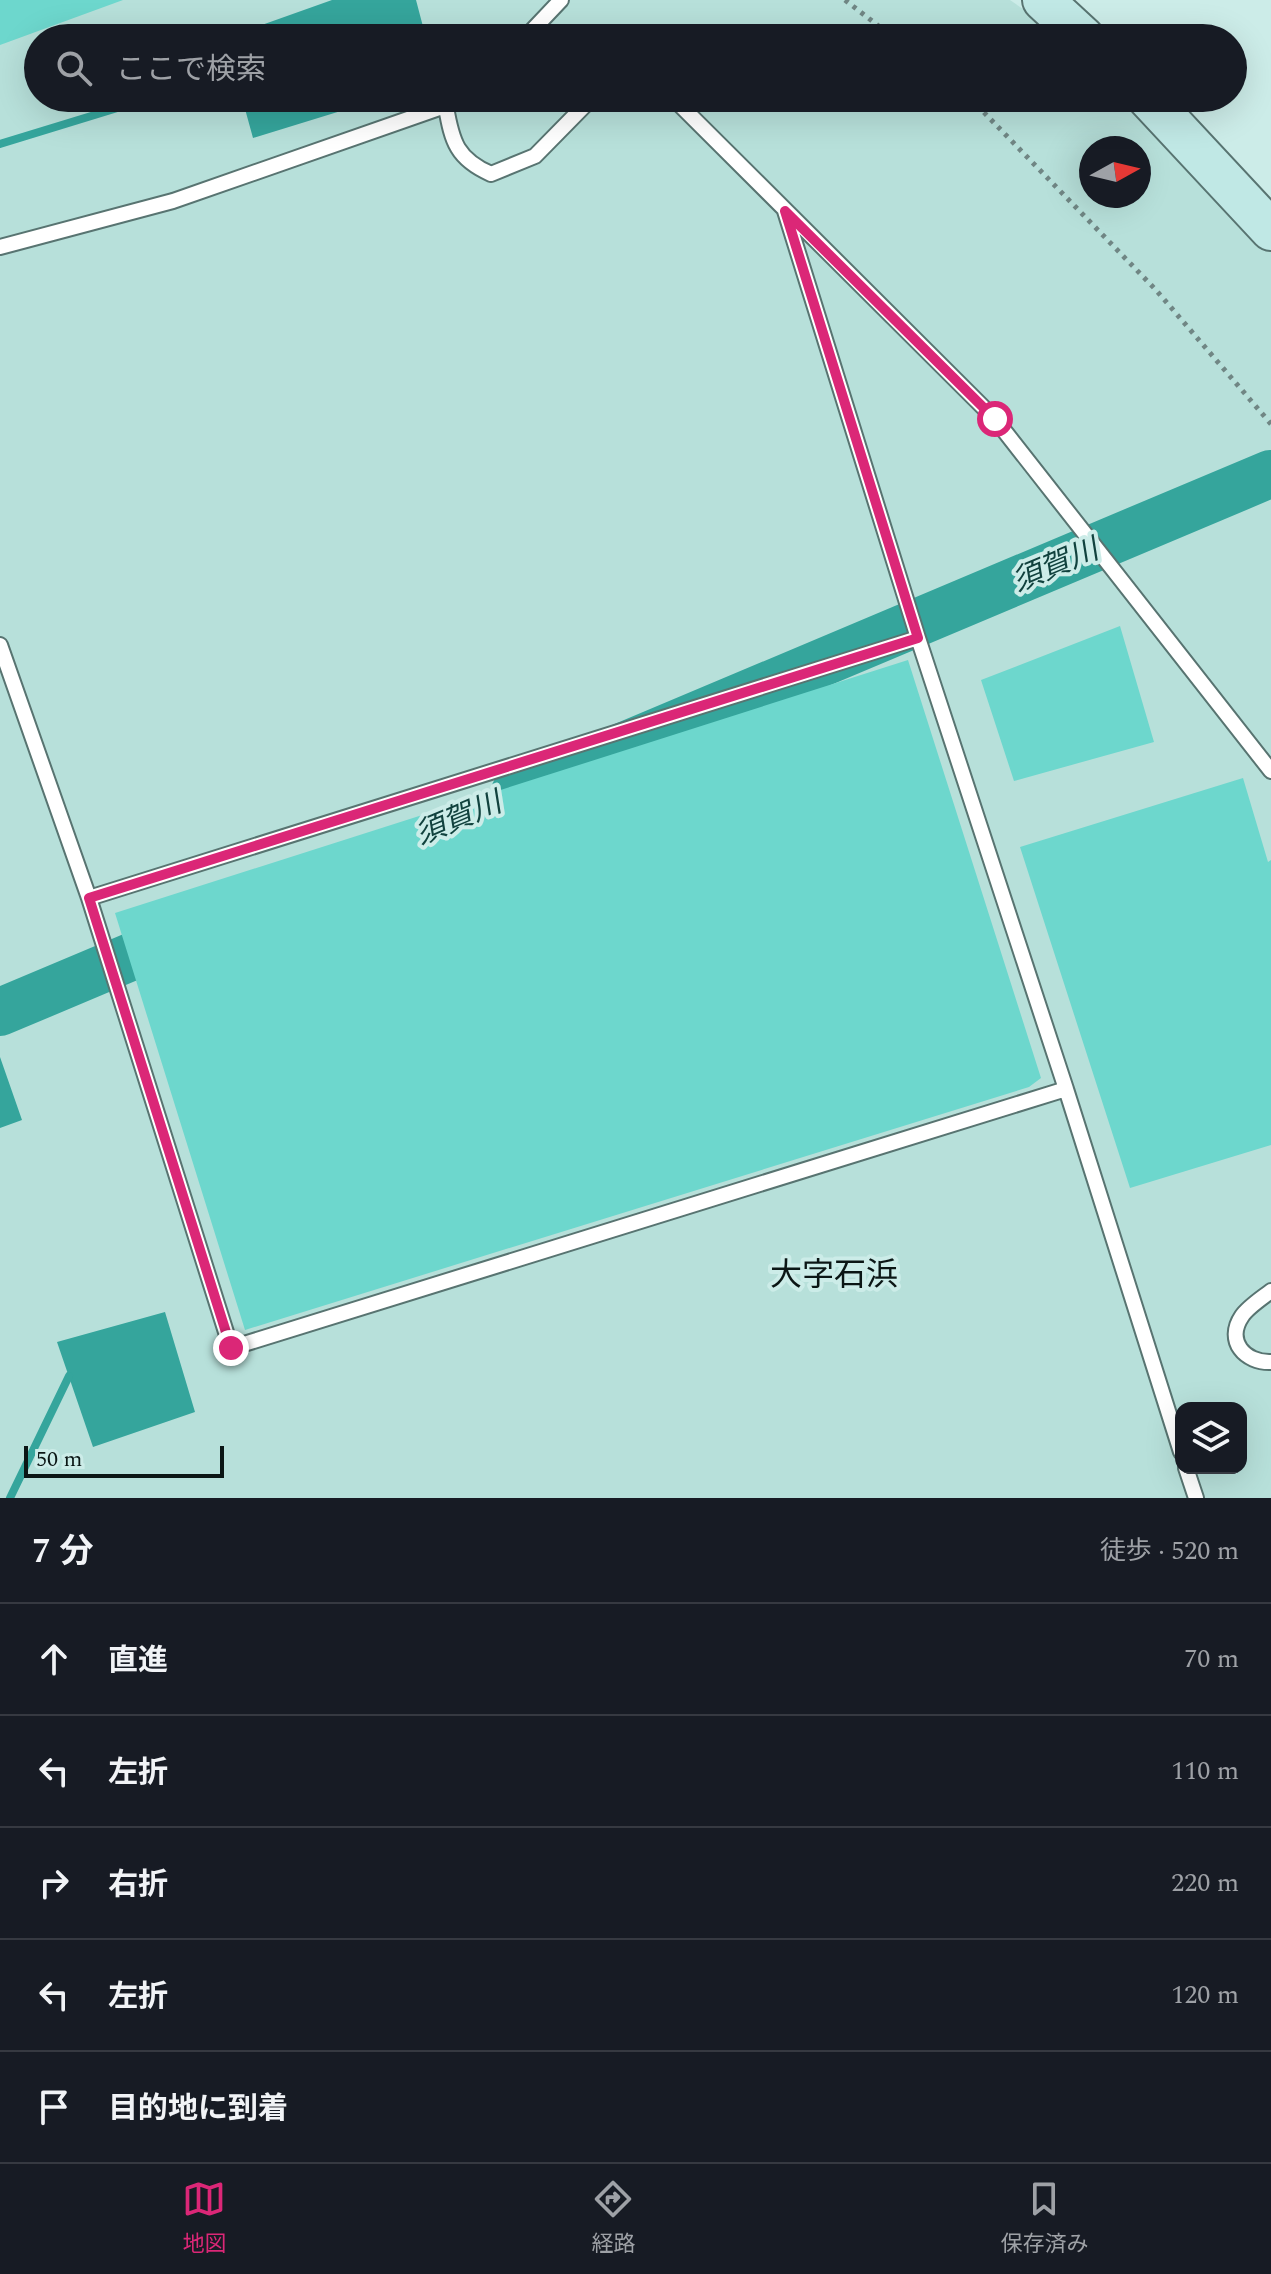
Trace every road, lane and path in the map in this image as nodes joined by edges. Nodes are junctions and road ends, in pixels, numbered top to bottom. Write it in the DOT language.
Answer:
graph roads {
  1 [pos="561,0"];
  2 [pos="845,0"];
  3 [pos="1043,0"];
  4 [pos="538,24"];
  5 [pos="876,24"];
  6 [pos="1069,24"];
  7 [pos="431,112"];
  8 [pos="447,112"];
  9 [pos="578,112"];
  10 [pos="687,112"];
  11 [pos="984,112"];
  12 [pos="1161,112"];
  13 [pos="785,211"];
  14 [pos="1271,230"];
  15 [pos="0,247"];
  16 [pos="1271,424"];
  17 [pos="918,638"];
  18 [pos="0,645"];
  19 [pos="1271,771"];
  20 [pos="89,898"];
  21 [pos="1066,1089"];
  22 [pos="1271,1291"];
  23 [pos="1271,1362"];
  24 [pos="1175,1433"];
  25 [pos="1188,1474"];
  26 [pos="1196,1498"];
  1 -- 4 [label="lane"];
  2 -- 5 [label="path"];
  3 -- 6 [label="main road"];
  7 -- 15 [label="lane"];
  8 -- 9 [label="lane"];
  10 -- 13 [label="lane"];
  11 -- 16 [label="path"];
  12 -- 14 [label="main road"];
  13 -- 17 [label="lane"];
  13 -- 19 [label="lane"];
  17 -- 20 [label="lane"];
  17 -- 21 [label="lane"];
  18 -- 20 [label="lane"];
  20 -- 21 [label="lane"];
  21 -- 24 [label="lane"];
  22 -- 23 [label="lane"];
  25 -- 26 [label="lane"];
}
